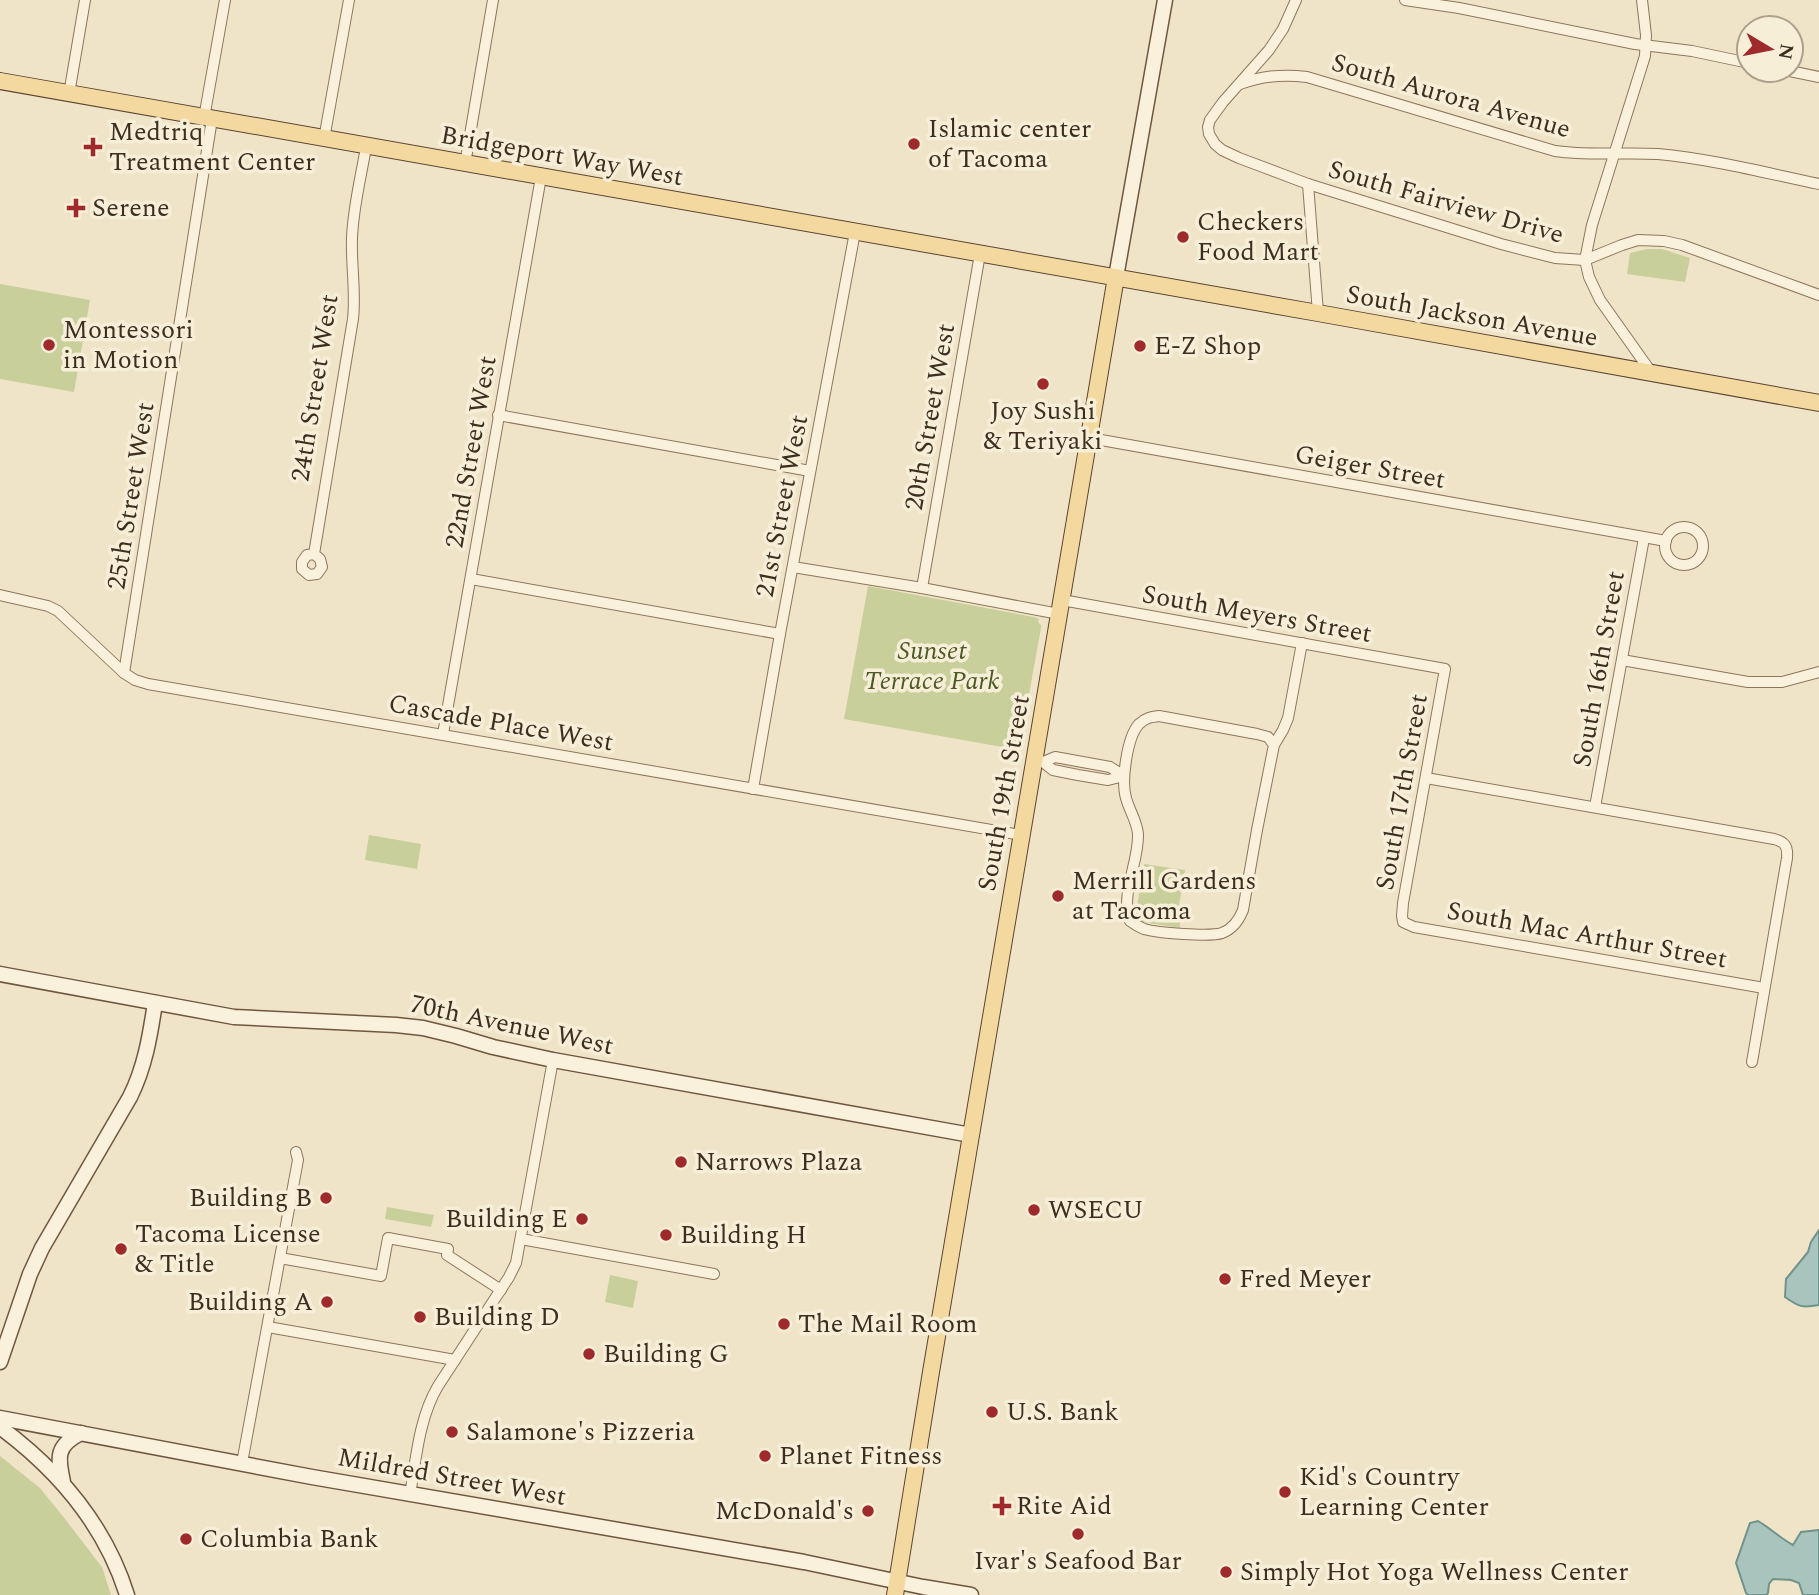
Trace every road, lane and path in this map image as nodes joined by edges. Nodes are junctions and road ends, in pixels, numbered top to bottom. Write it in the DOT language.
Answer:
graph roads {
  1 [pos="85,0"];
  2 [pos="225,0"];
  3 [pos="349,0"];
  4 [pos="493,0"];
  5 [pos="1166,0"];
  6 [pos="1296,0"];
  7 [pos="1405,0"];
  8 [pos="1642,0"];
  9 [pos="1645,45"];
  10 [pos="1735,60"];
  11 [pos="0,81"];
  12 [pos="1238,85"];
  13 [pos="69,94"];
  14 [pos="208,119"];
  15 [pos="324,139"];
  16 [pos="366,147"];
  17 [pos="1614,153"];
  18 [pos="465,164"];
  19 [pos="541,177"];
  20 [pos="1308,184"];
  21 [pos="1819,184"];
  22 [pos="855,232"];
  23 [pos="979,254"];
  24 [pos="1585,260"];
  25 [pos="1116,277"];
  26 [pos="1819,295"];
  27 [pos="1318,313"];
  28 [pos="1651,373"];
  29 [pos="1819,403"];
  30 [pos="498,415"];
  31 [pos="1090,438"];
  32 [pos="810,471"];
  33 [pos="1644,538"];
  34 [pos="1666,541"];
  35 [pos="314,554"];
  36 [pos="793,567"];
  37 [pos="471,579"];
  38 [pos="922,588"];
  39 [pos="0,595"];
  40 [pos="1061,607"];
  41 [pos="780,634"];
  42 [pos="1301,643"];
  43 [pos="1622,660"];
  44 [pos="1445,669"];
  45 [pos="1819,672"];
  46 [pos="124,673"];
  47 [pos="443,734"];
  48 [pos="1274,745"];
  49 [pos="1038,761"];
  50 [pos="1124,776"];
  51 [pos="1426,778"];
  52 [pos="753,789"];
  53 [pos="1595,807"];
  54 [pos="1021,835"];
  55 [pos="1403,922"];
  56 [pos="0,974"];
  57 [pos="1764,988"];
  58 [pos="155,1003"];
  59 [pos="553,1060"];
  60 [pos="1752,1062"];
  61 [pos="971,1135"];
  62 [pos="296,1152"];
  63 [pos="521,1239"];
  64 [pos="280,1258"];
  65 [pos="714,1274"];
  66 [pos="501,1290"];
  67 [pos="268,1327"];
  68 [pos="455,1360"];
  69 [pos="0,1362"];
  70 [pos="0,1418"];
  71 [pos="0,1427"];
  72 [pos="81,1433"];
  73 [pos="242,1464"];
  74 [pos="63,1484"];
  75 [pos="410,1495"];
  76 [pos="896,1588"];
  77 [pos="127,1595"];
  78 [pos="971,1595"];
  1 -- 13 [label="street"];
  2 -- 14 [label="street, 25th Street West"];
  3 -- 15 [label="street"];
  4 -- 18 [label="street"];
  5 -- 25 [label="street, South 19th Street"];
  6 -- 12 [label="street"];
  7 -- 9 [label="street"];
  8 -- 9 [label="street"];
  9 -- 10 [label="street"];
  9 -- 17 [label="street"];
  11 -- 13 [label="main road, Bridgeport Way West"];
  12 -- 17 [label="street, South Aurora Avenue"];
  12 -- 20 [label="street, South Fairview Drive"];
  13 -- 14 [label="main road, Bridgeport Way West"];
  14 -- 15 [label="main road, Bridgeport Way West"];
  14 -- 46 [label="street, 25th Street West"];
  15 -- 16 [label="main road, Bridgeport Way West"];
  16 -- 18 [label="main road, Bridgeport Way West"];
  16 -- 35 [label="street, 24th Street West"];
  17 -- 21 [label="street, South Aurora Avenue"];
  17 -- 24 [label="street"];
  18 -- 19 [label="main road, Bridgeport Way West"];
  19 -- 22 [label="main road, Bridgeport Way West"];
  19 -- 30 [label="street, 22nd Street West"];
  20 -- 24 [label="street, South Fairview Drive"];
  20 -- 27 [label="street"];
  22 -- 23 [label="main road, Bridgeport Way West"];
  22 -- 32 [label="street, 21st Street West"];
  23 -- 25 [label="main road, Bridgeport Way West"];
  23 -- 38 [label="street, 20th Street West"];
  24 -- 26 [label="street, South Fairview Drive"];
  24 -- 28 [label="street"];
  25 -- 27 [label="main road, South Jackson Avenue"];
  25 -- 31 [label="main road, South 19th Street"];
  27 -- 28 [label="main road, South Jackson Avenue"];
  28 -- 29 [label="main road, South Jackson Avenue"];
  30 -- 32 [label="street"];
  30 -- 37 [label="street, 22nd Street West"];
  31 -- 33 [label="street, Geiger Street"];
  31 -- 40 [label="main road, South 19th Street"];
  32 -- 36 [label="street, 21st Street West"];
  33 -- 34 [label="street, Geiger Street"];
  33 -- 43 [label="street, South 16th Street"];
  36 -- 38 [label="street, South Meyers Street"];
  36 -- 41 [label="street, 21st Street West"];
  37 -- 41 [label="street"];
  37 -- 47 [label="street, 22nd Street West"];
  38 -- 40 [label="street, South Meyers Street"];
  39 -- 46 [label="street, Cascade Place West"];
  40 -- 42 [label="street, South Meyers Street"];
  40 -- 49 [label="main road, South 19th Street"];
  41 -- 52 [label="street, 21st Street West"];
  42 -- 44 [label="street, South Meyers Street"];
  42 -- 48 [label="street"];
  43 -- 45 [label="street"];
  43 -- 53 [label="street, South 16th Street"];
  44 -- 51 [label="street, South 17th Street"];
  46 -- 47 [label="street, Cascade Place West"];
  47 -- 52 [label="street, Cascade Place West"];
  48 -- 50 [label="street"];
  48 -- 50 [label="street"];
  49 -- 50 [label="street"];
  49 -- 54 [label="main road, South 19th Street"];
  51 -- 53 [label="street"];
  51 -- 55 [label="street, South 17th Street"];
  52 -- 54 [label="street, Cascade Place West"];
  53 -- 57 [label="street"];
  54 -- 61 [label="main road, South 19th Street"];
  55 -- 57 [label="street, South Mac Arthur Street"];
  56 -- 58 [label="street, 70th Avenue West"];
  57 -- 60 [label="street"];
  58 -- 59 [label="street, 70th Avenue West"];
  58 -- 69 [label="street"];
  59 -- 61 [label="street, 70th Avenue West"];
  59 -- 63 [label="street"];
  61 -- 76 [label="main road, South 19th Street"];
  62 -- 64 [label="street"];
  63 -- 65 [label="street"];
  63 -- 66 [label="street"];
  64 -- 66 [label="street"];
  64 -- 67 [label="street"];
  66 -- 68 [label="street"];
  67 -- 68 [label="street"];
  67 -- 73 [label="street"];
  68 -- 75 [label="street"];
  70 -- 72 [label="street, Mildred Street West"];
  71 -- 74 [label="street"];
  72 -- 73 [label="street, Mildred Street West"];
  72 -- 74 [label="street"];
  73 -- 75 [label="street, Mildred Street West"];
  74 -- 77 [label="street"];
  75 -- 76 [label="street, Mildred Street West"];
  76 -- 78 [label="street, Mildred Street West"];
}
